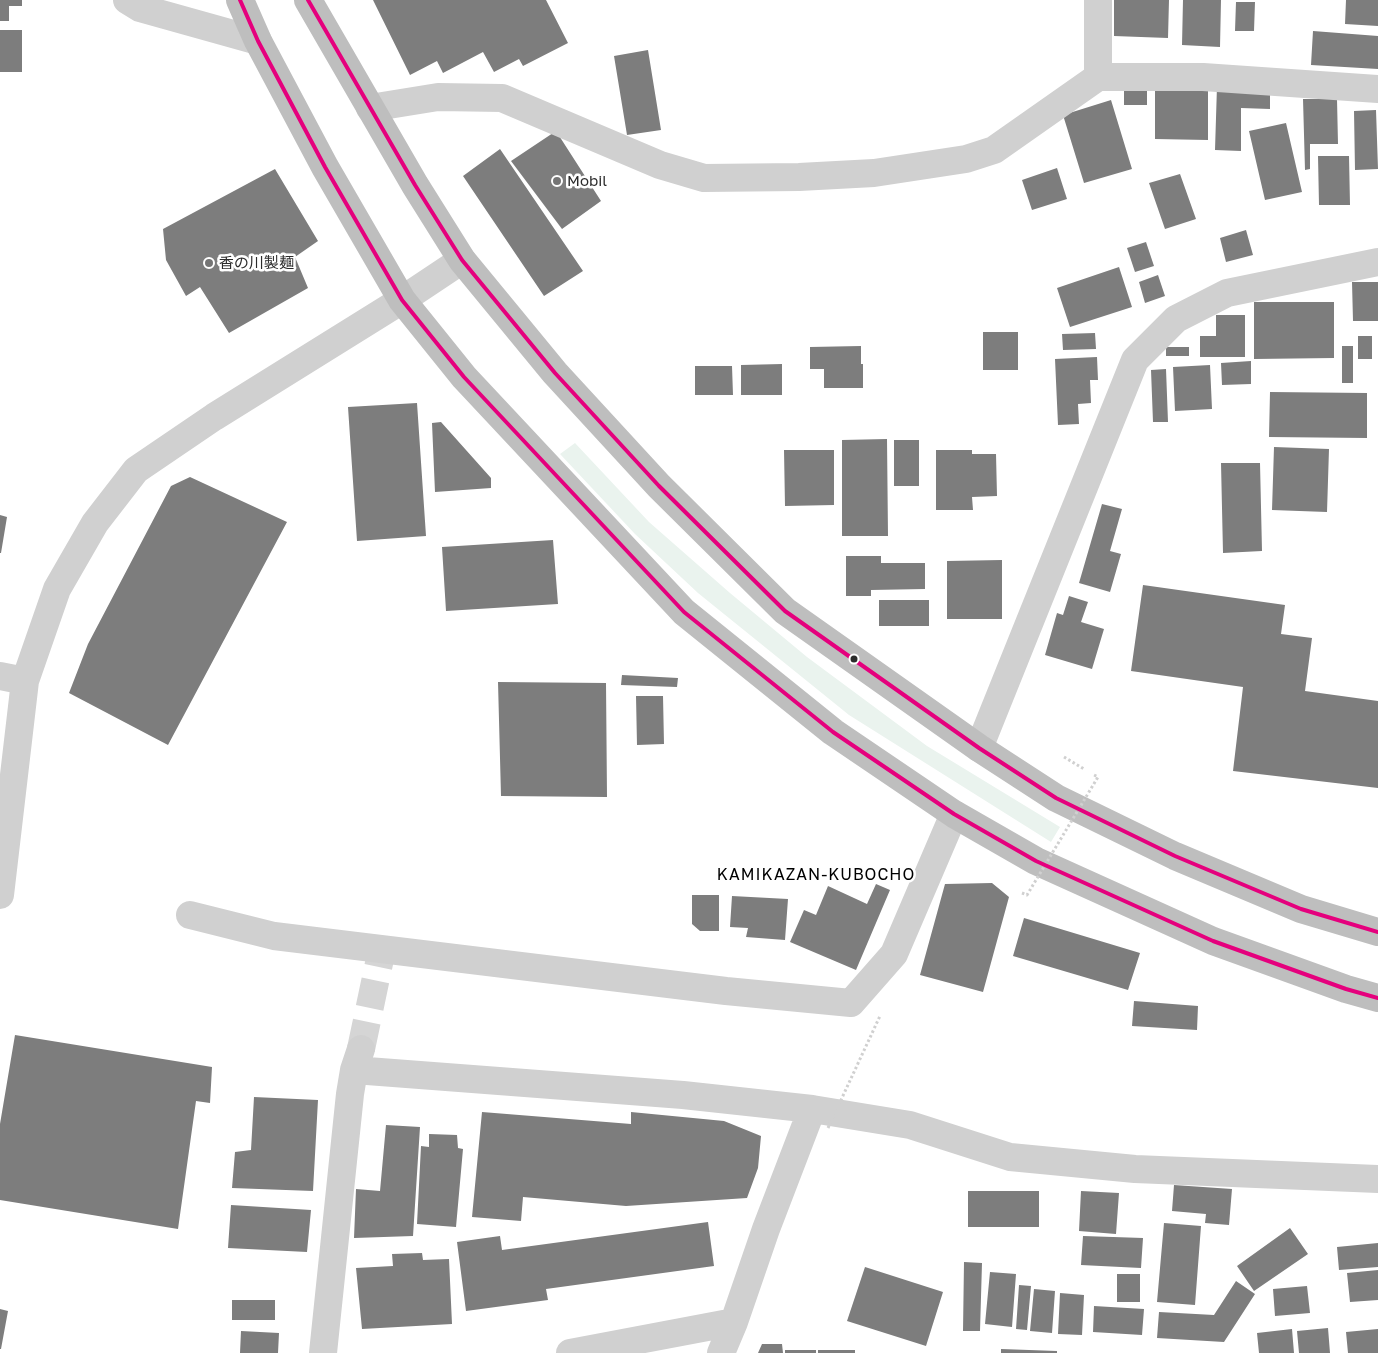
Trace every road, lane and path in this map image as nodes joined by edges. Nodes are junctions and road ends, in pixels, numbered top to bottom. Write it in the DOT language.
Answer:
graph roads {
  1 [pos="127,0"];
  2 [pos="240,0"];
  3 [pos="308,0"];
  4 [pos="1098,0"];
  5 [pos="258,41"];
  6 [pos="1098,77"];
  7 [pos="1378,89"];
  8 [pos="370,108"];
  9 [pos="462,260"];
  10 [pos="1378,262"];
  11 [pos="402,300"];
  12 [pos="12,679"];
  13 [pos="979,748"];
  14 [pos="1094,775"];
  15 [pos="954,814"];
  16 [pos="1,888"];
  17 [pos="1022,892"];
  18 [pos="190,915"];
  19 [pos="1378,932"];
  20 [pos="1378,998"];
  21 [pos="880,1016"];
  22 [pos="820,1118"];
  23 [pos="1378,1179"];
  24 [pos="734,1322"];
  25 [pos="323,1353"];
  26 [pos="570,1353"];
  27 [pos="721,1353"];
  1 -- 5 [label="street"];
  2 -- 5 [label="highway"];
  3 -- 8 [label="highway"];
  4 -- 6 [label="street"];
  5 -- 11 [label="highway"];
  6 -- 7 [label="street"];
  6 -- 8 [label="street"];
  8 -- 9 [label="highway"];
  9 -- 11 [label="street"];
  9 -- 13 [label="highway"];
  10 -- 13 [label="street"];
  11 -- 12 [label="street"];
  11 -- 15 [label="highway"];
  12 -- 16 [label="street"];
  13 -- 19 [label="highway"];
  14 -- 17 [label="path, bridge"];
  15 -- 18 [label="street"];
  15 -- 20 [label="highway"];
  21 -- 22 [label="path, bridge"];
  22 -- 23 [label="street"];
  22 -- 24 [label="street"];
  22 -- 25 [label="street"];
  24 -- 26 [label="street"];
  24 -- 27 [label="street"];
}
